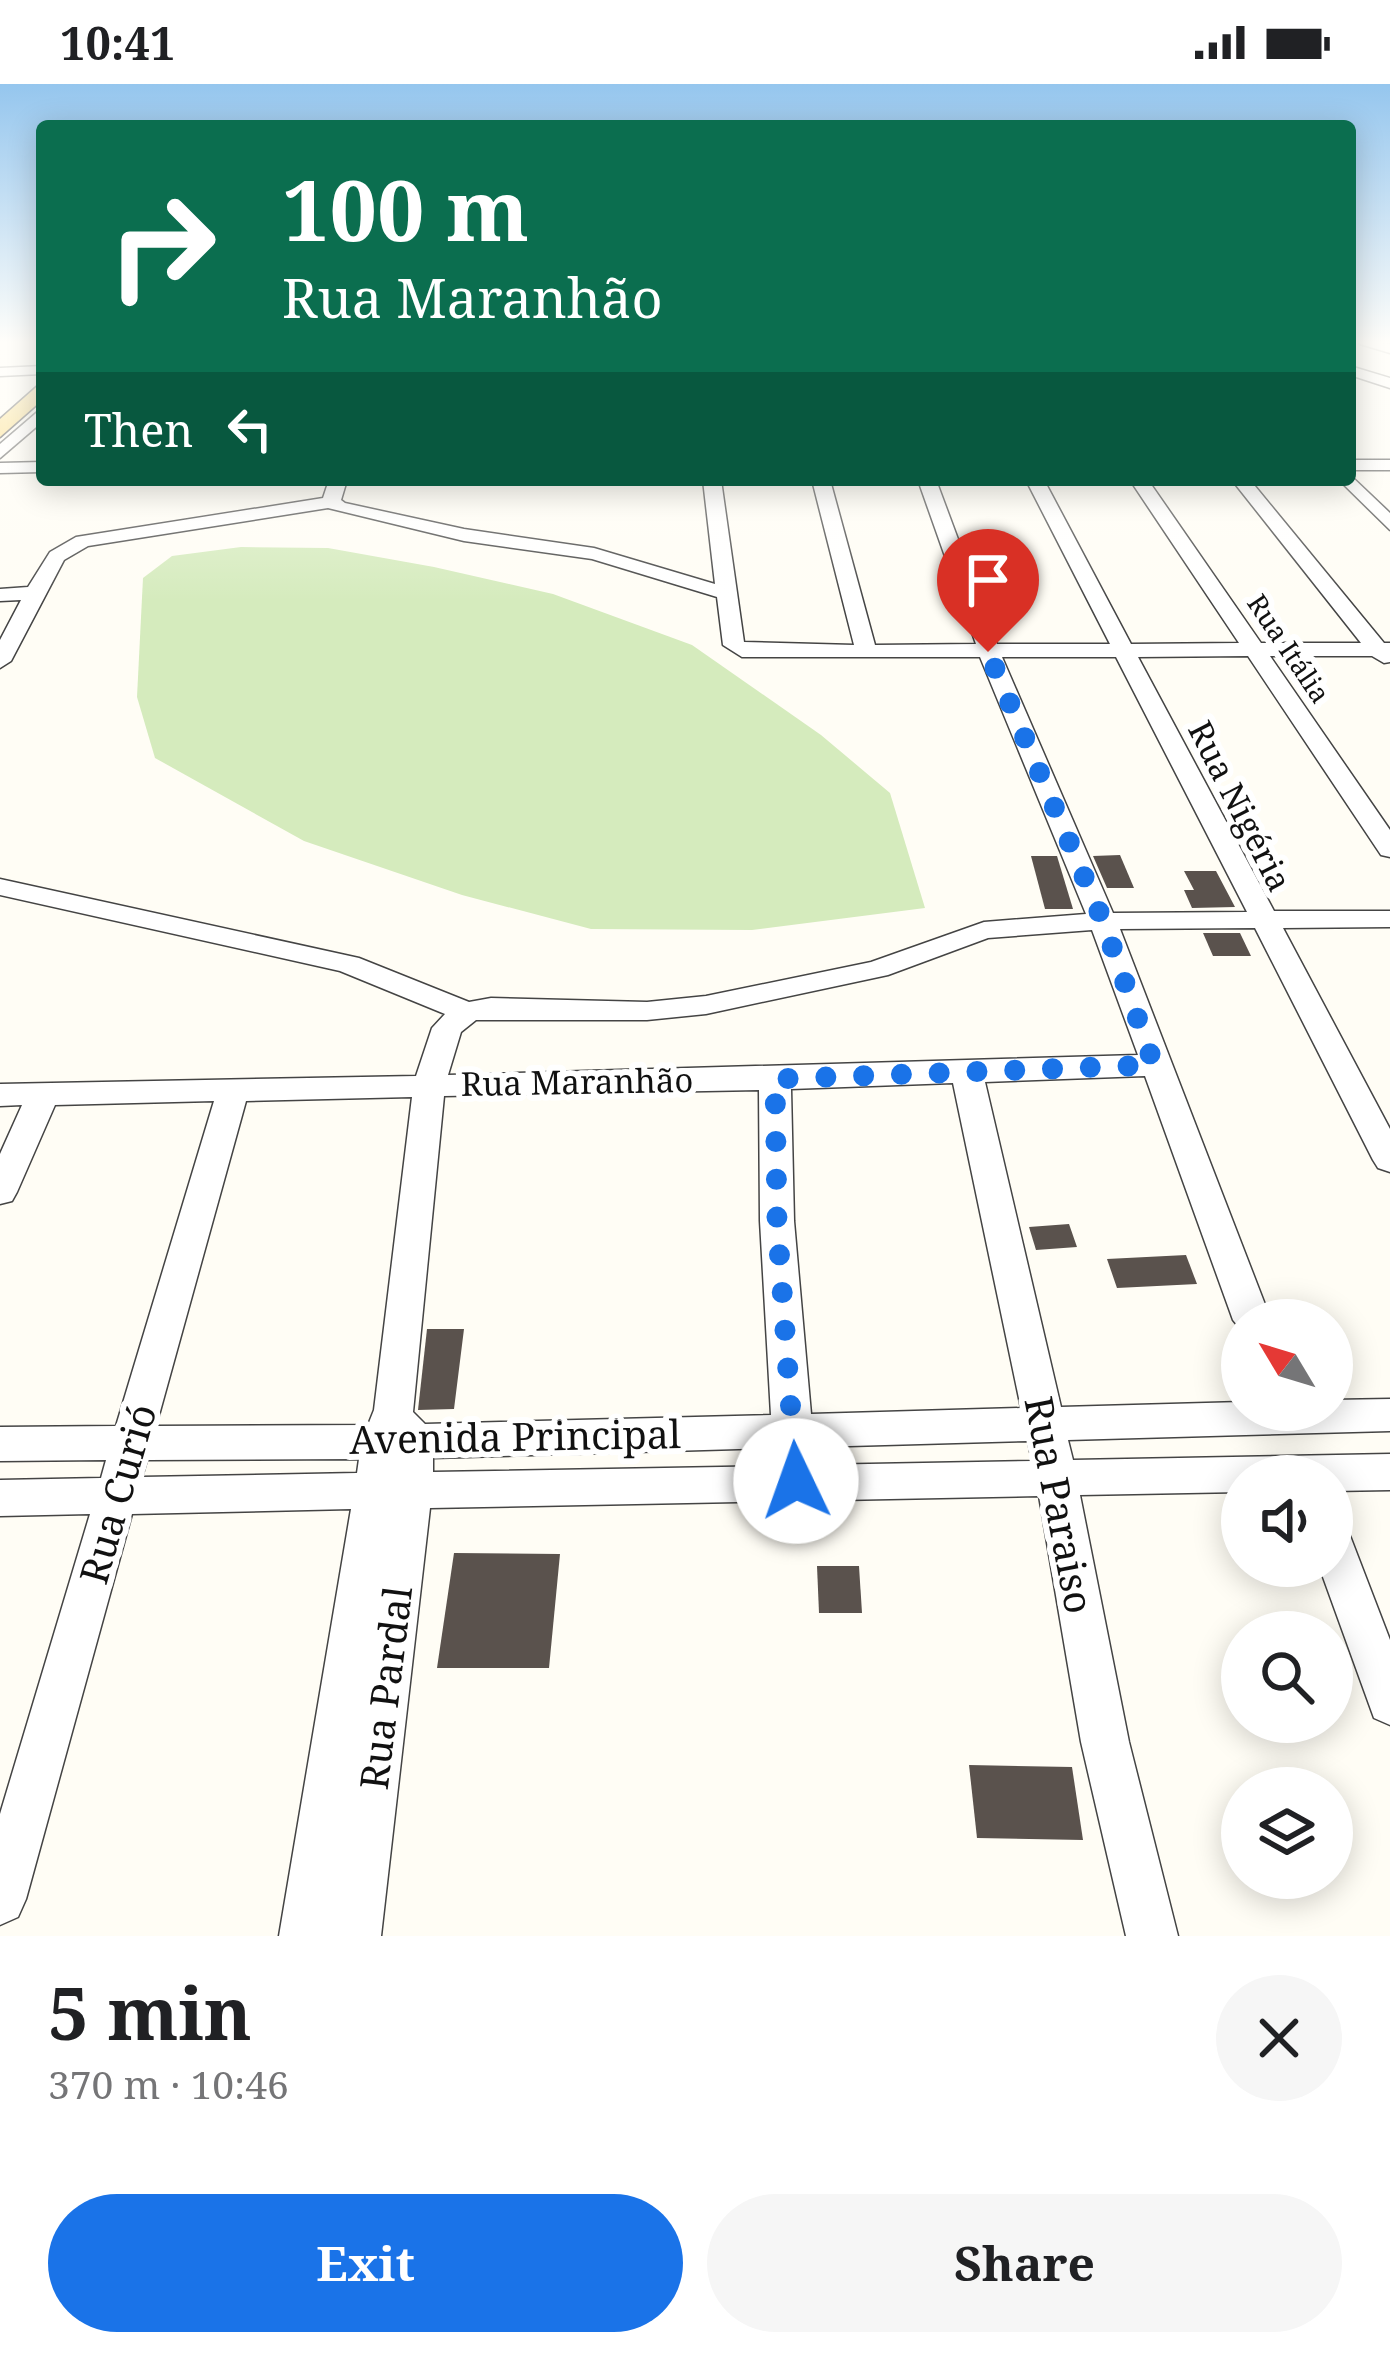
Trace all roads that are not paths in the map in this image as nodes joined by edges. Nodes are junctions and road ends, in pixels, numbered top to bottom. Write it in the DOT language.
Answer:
graph roads {
  1 [pos="27,427"];
  2 [pos="0,453"];
  3 [pos="1356,455"];
  4 [pos="1390,455"];
  5 [pos="1356,465"];
  6 [pos="1390,465"];
  7 [pos="36,467"];
  8 [pos="0,468"];
  9 [pos="36,477"];
  10 [pos="0,478"];
  11 [pos="336,486"];
  12 [pos="713,486"];
  13 [pos="822,486"];
  14 [pos="929,486"];
  15 [pos="1038,486"];
  16 [pos="1142,486"];
  17 [pos="1246,486"];
  18 [pos="1354,486"];
  19 [pos="331,502"];
  20 [pos="1390,524"];
  21 [pos="34,593"];
  22 [pos="730,595"];
  23 [pos="0,596"];
  24 [pos="1124,650"];
  25 [pos="1258,651"];
  26 [pos="866,652"];
  27 [pos="988,652"];
  28 [pos="1386,654"];
  29 [pos="0,661"];
  30 [pos="1390,849"];
  31 [pos="0,887"];
  32 [pos="1390,919"];
  33 [pos="1261,920"];
  34 [pos="1103,921"];
  35 [pos="466,1012"];
  36 [pos="1154,1065"];
  37 [pos="968,1073"];
  38 [pos="775,1079"];
  39 [pos="430,1084"];
  40 [pos="233,1088"];
  41 [pos="0,1095"];
  42 [pos="43,1095"];
  43 [pos="1390,1160"];
  44 [pos="0,1192"];
  45 [pos="1244,1299"];
  46 [pos="1353,1415"];
  47 [pos="1390,1415"];
  48 [pos="1221,1417"];
  49 [pos="1044,1424"];
  50 [pos="794,1430"];
  51 [pos="397,1431"];
  52 [pos="134,1442"];
  53 [pos="0,1444"];
  54 [pos="1390,1472"];
  55 [pos="1353,1473"];
  56 [pos="1221,1475"];
  57 [pos="1056,1476"];
  58 [pos="796,1481"];
  59 [pos="394,1491"];
  60 [pos="119,1495"];
  61 [pos="0,1498"];
  62 [pos="1349,1587"];
  63 [pos="1390,1702"];
  64 [pos="354,1769"];
  65 [pos="0,1899"];
  66 [pos="305,1936"];
  67 [pos="355,1936"];
  68 [pos="1152,1936"];
  1 -- 2 [label="street"];
  3 -- 4 [label="street"];
  5 -- 6 [label="street"];
  7 -- 8 [label="street"];
  9 -- 10 [label="street"];
  11 -- 19 [label="street"];
  12 -- 22 [label="street"];
  13 -- 26 [label="street"];
  14 -- 27 [label="street"];
  15 -- 24 [label="street, Rua Nigéria"];
  16 -- 25 [label="street, Rua Itália"];
  17 -- 28 [label="street"];
  18 -- 20 [label="street"];
  19 -- 21 [label="street"];
  19 -- 22 [label="street"];
  21 -- 23 [label="street"];
  21 -- 29 [label="street"];
  22 -- 26 [label="street"];
  24 -- 25 [label="street"];
  24 -- 27 [label="street"];
  24 -- 33 [label="street, Rua Nigéria"];
  25 -- 28 [label="street"];
  25 -- 30 [label="street, Rua Itália"];
  26 -- 27 [label="street"];
  27 -- 34 [label="street"];
  31 -- 35 [label="street"];
  32 -- 33 [label="street"];
  33 -- 34 [label="street"];
  33 -- 43 [label="street, Rua Nigéria"];
  34 -- 35 [label="street"];
  34 -- 36 [label="street"];
  35 -- 39 [label="street, Rua Pardal"];
  36 -- 37 [label="street, Rua Maranhão"];
  36 -- 45 [label="street"];
  37 -- 38 [label="street, Rua Maranhão"];
  37 -- 49 [label="street, Rua Paraiso"];
  38 -- 39 [label="street, Rua Maranhão"];
  38 -- 50 [label="street"];
  39 -- 40 [label="street, Rua Maranhão"];
  39 -- 51 [label="street, Rua Pardal"];
  40 -- 42 [label="street, Rua Maranhão"];
  40 -- 52 [label="street, Rua Curió"];
  41 -- 42 [label="street, Rua Maranhão"];
  42 -- 44 [label="street"];
  46 -- 47 [label="street, Avenida Principal"];
  48 -- 49 [label="street, Avenida Principal"];
  49 -- 50 [label="street, Avenida Principal"];
  49 -- 57 [label="street, Rua Paraiso"];
  50 -- 51 [label="street, Avenida Principal"];
  50 -- 58 [label="street"];
  51 -- 52 [label="street, Avenida Principal"];
  51 -- 59 [label="street, Rua Pardal"];
  52 -- 53 [label="street, Avenida Principal"];
  52 -- 60 [label="street, Rua Curió"];
  54 -- 55 [label="street, Avenida Principal"];
  56 -- 57 [label="street, Avenida Principal"];
  57 -- 58 [label="street, Avenida Principal"];
  57 -- 68 [label="street, Rua Paraiso"];
  58 -- 59 [label="street, Avenida Principal"];
  59 -- 60 [label="street, Avenida Principal"];
  59 -- 64 [label="street, Rua Pardal"];
  60 -- 61 [label="street, Avenida Principal"];
  60 -- 65 [label="street, Rua Curió"];
  62 -- 63 [label="street"];
  64 -- 66 [label="street, Rua Pardal"];
  64 -- 67 [label="street, Rua Pardal"];
}
